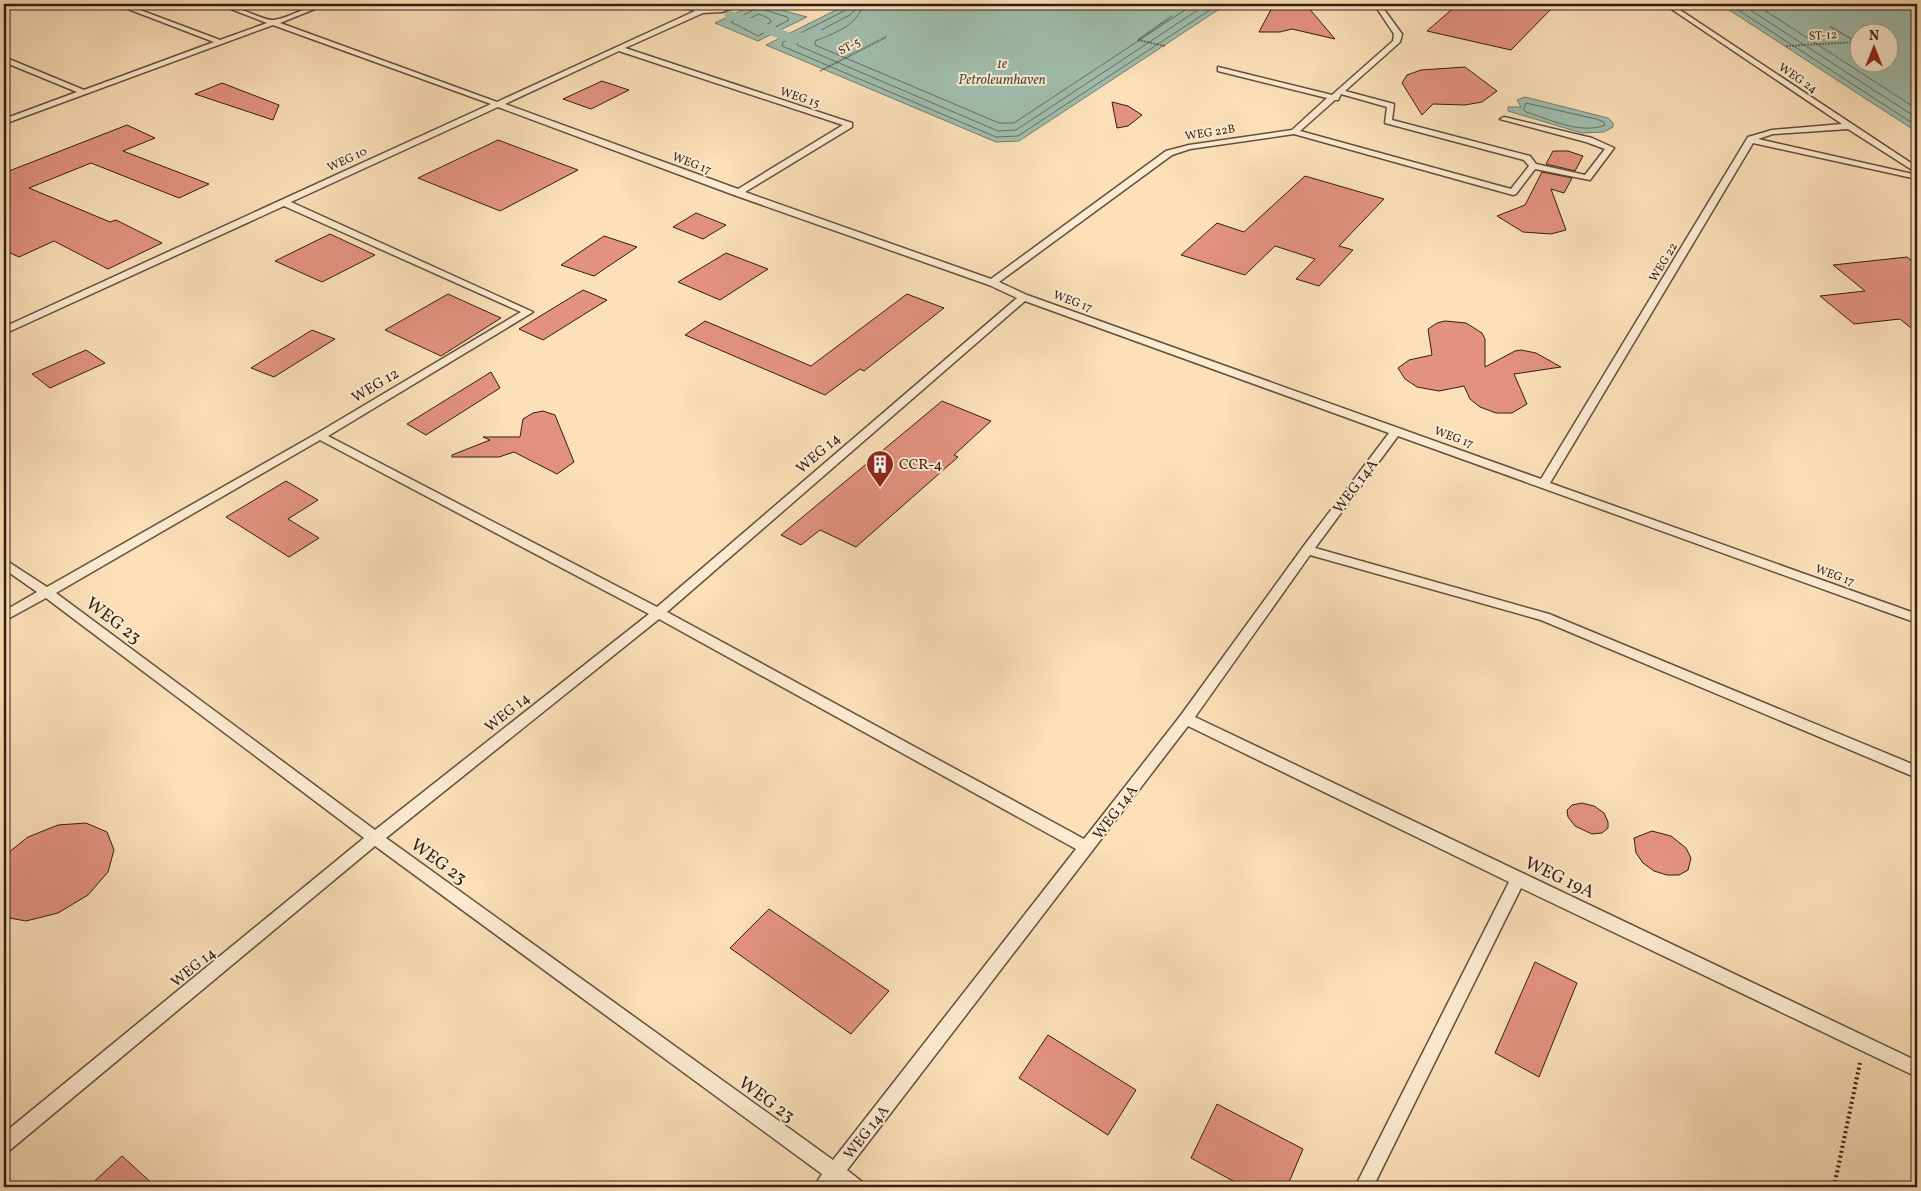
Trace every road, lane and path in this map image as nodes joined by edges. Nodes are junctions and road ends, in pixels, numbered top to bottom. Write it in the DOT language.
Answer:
graph roads {
  1 [pos="118,4"];
  2 [pos="221,4"];
  3 [pos="324,4"];
  4 [pos="677,4"];
  5 [pos="739,4"];
  6 [pos="1377,4"];
  7 [pos="1667,4"];
  8 [pos="700,11"];
  9 [pos="1172,16"];
  10 [pos="273,22"];
  11 [pos="1829,26"];
  12 [pos="886,37"];
  13 [pos="220,42"];
  14 [pos="1165,46"];
  15 [pos="1786,46"];
  16 [pos="620,49"];
  17 [pos="4,59"];
  18 [pos="1221,69"];
  19 [pos="820,72"];
  20 [pos="83,92"];
  21 [pos="1338,95"];
  22 [pos="497,103"];
  23 [pos="1504,119"];
  24 [pos="4,122"];
  25 [pos="1850,126"];
  26 [pos="1294,132"];
  27 [pos="1751,140"];
  28 [pos="1533,166"];
  29 [pos="1917,171"];
  30 [pos="1917,177"];
  31 [pos="737,193"];
  32 [pos="283,202"];
  33 [pos="992,283"];
  34 [pos="1024,297"];
  35 [pos="4,331"];
  36 [pos="1397,430"];
  37 [pos="320,436"];
  38 [pos="1544,483"];
  39 [pos="1307,550"];
  40 [pos="4,563"];
  41 [pos="46,592"];
  42 [pos="658,613"];
  43 [pos="4,617"];
  44 [pos="1917,618"];
  45 [pos="1186,718"];
  46 [pos="1917,772"];
  47 [pos="375,838"];
  48 [pos="1087,848"];
  49 [pos="1518,879"];
  50 [pos="1864,1044"];
  51 [pos="1917,1069"];
  52 [pos="4,1144"];
  53 [pos="834,1172"];
  54 [pos="823,1187"];
  55 [pos="855,1187"];
  56 [pos="1364,1187"];
  57 [pos="1834,1187"];
  1 -- 13 [label="lane"];
  2 -- 10 [label="lane, WEG 17"];
  3 -- 10 [label="lane"];
  4 -- 8 [label="lane"];
  5 -- 8 [label="lane"];
  6 -- 21 [label="lane"];
  7 -- 25 [label="lane, WEG 24"];
  8 -- 16 [label="lane, WEG 10"];
  9 -- 14 [label="path"];
  10 -- 13 [label="lane"];
  10 -- 22 [label="lane, WEG 17"];
  11 -- 15 [label="path, ST-12"];
  12 -- 19 [label="path, ST-5"];
  13 -- 20 [label="lane"];
  16 -- 22 [label="lane, WEG 10"];
  16 -- 31 [label="lane, WEG 15"];
  17 -- 20 [label="lane"];
  18 -- 21 [label="lane"];
  20 -- 24 [label="lane"];
  21 -- 26 [label="lane"];
  21 -- 28 [label="lane"];
  22 -- 31 [label="lane, WEG 17"];
  22 -- 32 [label="lane, WEG 10"];
  23 -- 28 [label="lane"];
  25 -- 27 [label="lane"];
  25 -- 29 [label="lane, WEG 24"];
  26 -- 28 [label="lane"];
  26 -- 33 [label="lane, WEG 22B"];
  27 -- 30 [label="lane"];
  27 -- 38 [label="lane, WEG 22"];
  31 -- 33 [label="lane, WEG 17"];
  32 -- 35 [label="lane, WEG 10"];
  32 -- 37 [label="lane, WEG 12"];
  33 -- 34 [label="lane, WEG 17"];
  34 -- 36 [label="lane, WEG 17"];
  34 -- 42 [label="lane, WEG 14"];
  36 -- 38 [label="lane, WEG 17"];
  36 -- 39 [label="lane, WEG 14A"];
  37 -- 41 [label="lane, WEG 12"];
  37 -- 42 [label="lane"];
  38 -- 44 [label="lane, WEG 17"];
  39 -- 45 [label="lane, WEG 14A"];
  39 -- 46 [label="lane"];
  40 -- 41 [label="lane, WEG 23"];
  41 -- 43 [label="lane, WEG 12"];
  41 -- 47 [label="lane, WEG 23"];
  42 -- 47 [label="lane, WEG 14"];
  42 -- 48 [label="lane"];
  45 -- 48 [label="lane, WEG 14A"];
  45 -- 49 [label="lane, WEG 19A"];
  47 -- 52 [label="lane, WEG 14"];
  47 -- 53 [label="lane, WEG 23"];
  48 -- 53 [label="lane, WEG 14A"];
  49 -- 50 [label="lane, WEG 19A"];
  49 -- 56 [label="lane"];
  50 -- 51 [label="lane, WEG 19A"];
  50 -- 57 [label="path"];
  53 -- 54 [label="lane, WEG 14A"];
  53 -- 55 [label="lane, WEG 23"];
}
